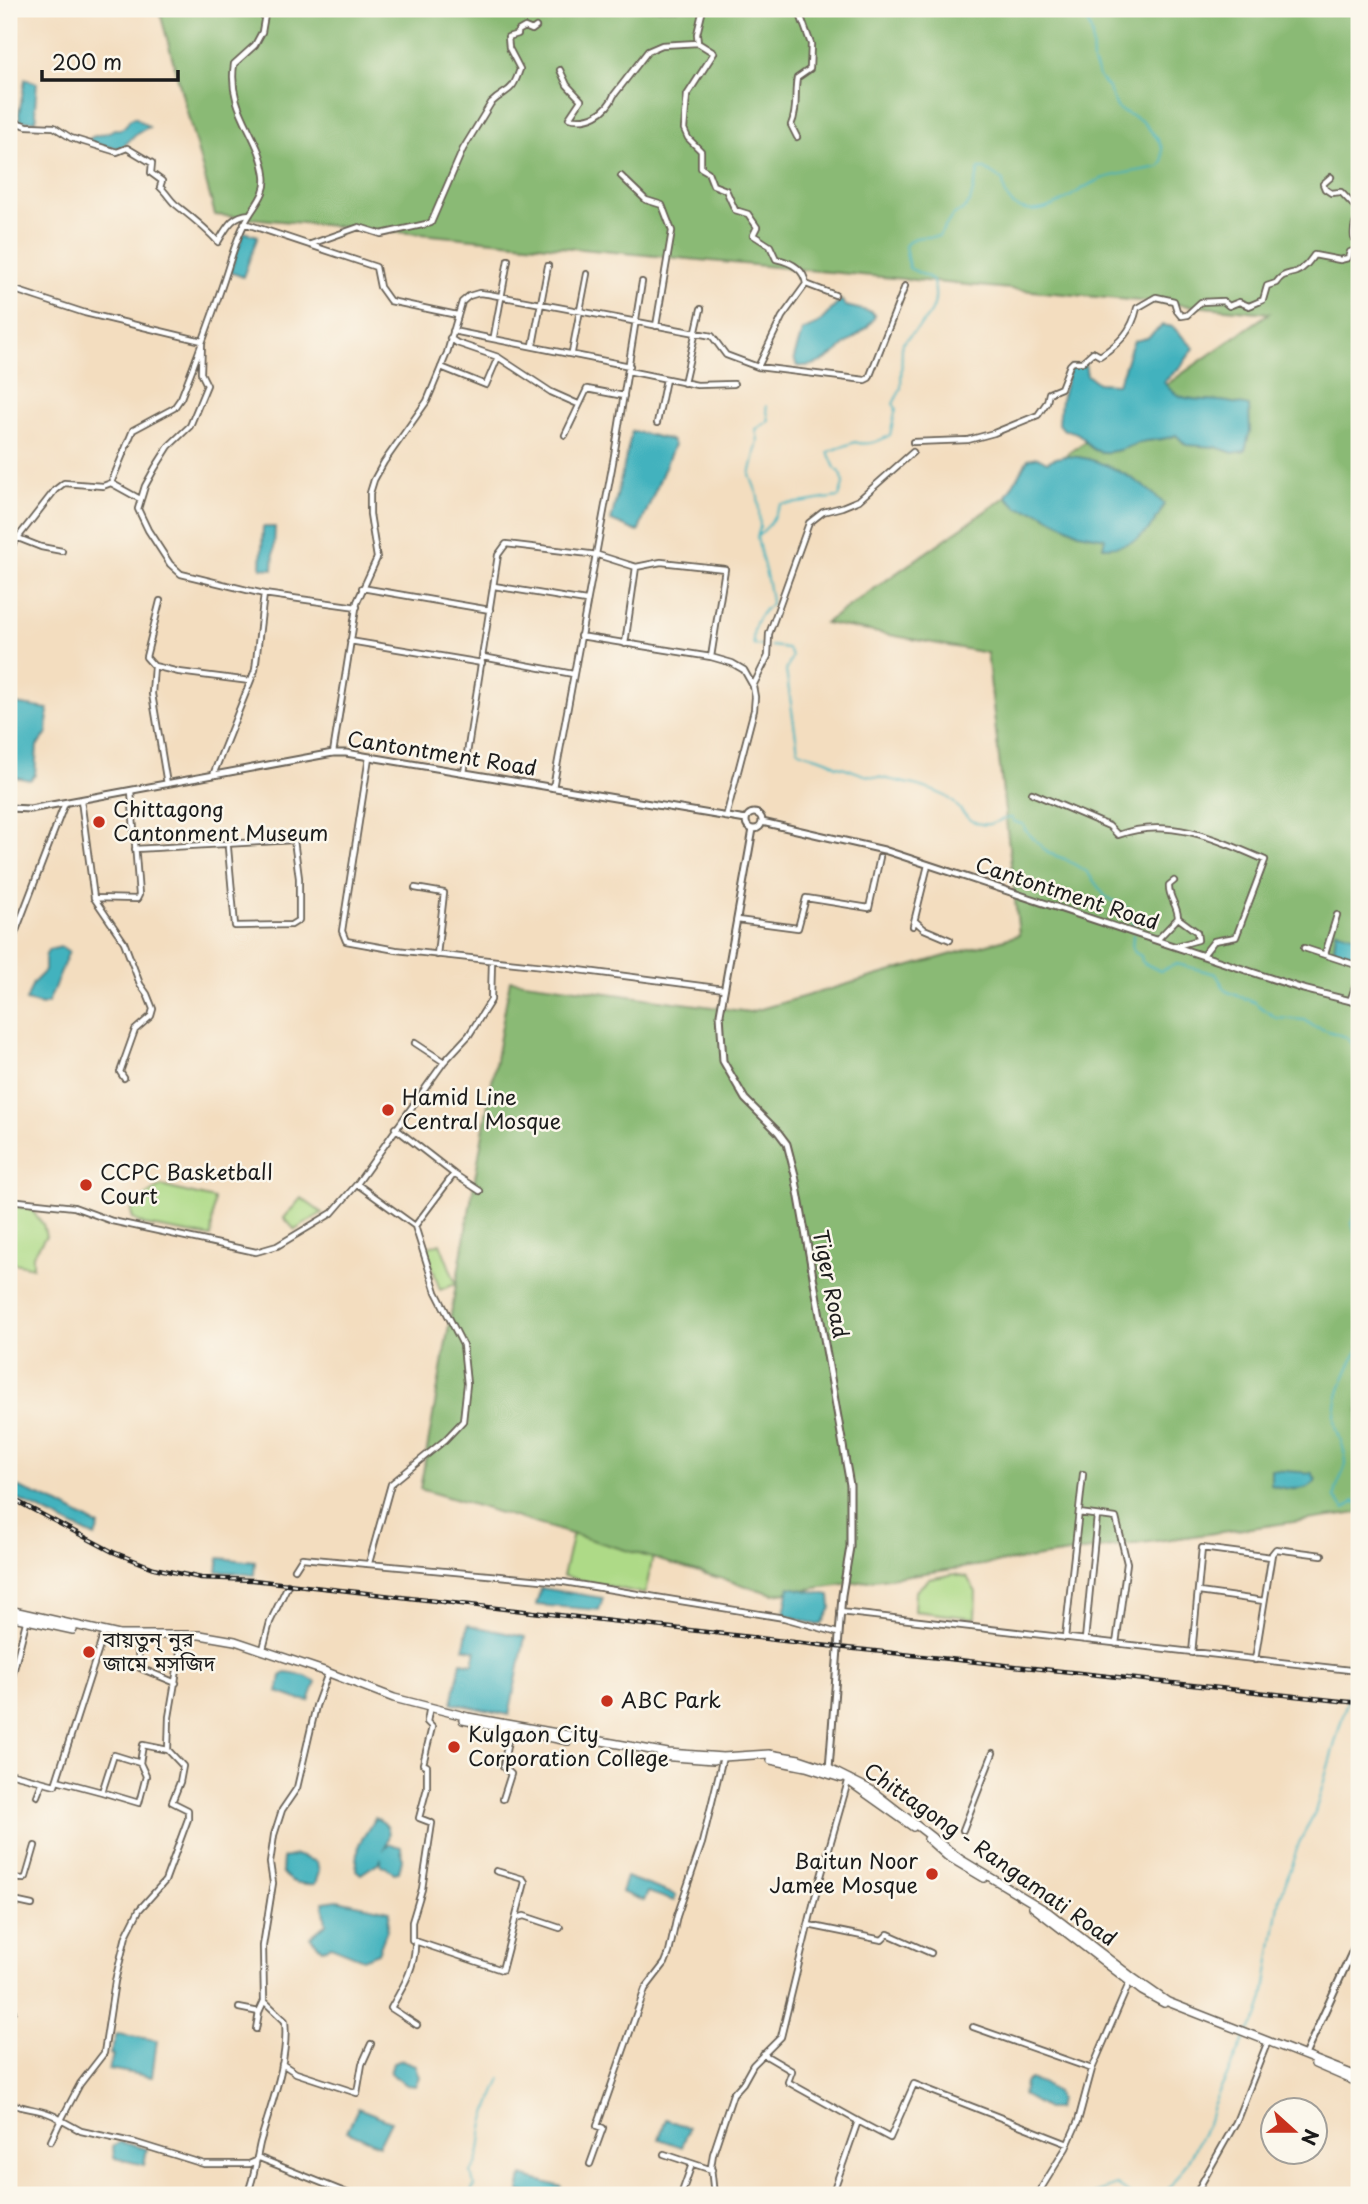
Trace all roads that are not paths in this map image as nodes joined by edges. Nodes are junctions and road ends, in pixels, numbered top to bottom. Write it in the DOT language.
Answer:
graph roads {
  1 [pos="266,9"];
  2 [pos="703,9"];
  3 [pos="798,9"];
  4 [pos="536,27"];
  5 [pos="698,43"];
  6 [pos="560,70"];
  7 [pos="9,120"];
  8 [pos="797,137"];
  9 [pos="621,176"];
  10 [pos="1331,177"];
  11 [pos="251,214"];
  12 [pos="1359,214"];
  13 [pos="244,223"];
  14 [pos="1359,239"];
  15 [pos="312,244"];
  16 [pos="1359,249"];
  17 [pos="508,260"];
  18 [pos="548,266"];
  19 [pos="587,274"];
  20 [pos="642,282"];
  21 [pos="806,285"];
  22 [pos="905,286"];
  23 [pos="9,288"];
  24 [pos="835,295"];
  25 [pos="502,297"];
  26 [pos="541,304"];
  27 [pos="701,309"];
  28 [pos="580,312"];
  29 [pos="457,315"];
  30 [pos="637,322"];
  31 [pos="656,326"];
  32 [pos="453,331"];
  33 [pos="696,333"];
  34 [pos="494,336"];
  35 [pos="450,338"];
  36 [pos="202,341"];
  37 [pos="533,345"];
  38 [pos="572,352"];
  39 [pos="498,357"];
  40 [pos="441,367"];
  41 [pos="758,367"];
  42 [pos="629,368"];
  43 [pos="666,379"];
  44 [pos="684,383"];
  45 [pos="734,383"];
  46 [pos="624,396"];
  47 [pos="578,404"];
  48 [pos="657,423"];
  49 [pos="565,435"];
  50 [pos="914,442"];
  51 [pos="913,452"];
  52 [pos="111,483"];
  53 [pos="140,499"];
  54 [pos="19,538"];
  55 [pos="9,550"];
  56 [pos="62,551"];
  57 [pos="595,555"];
  58 [pos="636,567"];
  59 [pos="494,586"];
  60 [pos="362,588"];
  61 [pos="264,594"];
  62 [pos="160,601"];
  63 [pos="586,601"];
  64 [pos="357,607"];
  65 [pos="490,610"];
  66 [pos="580,636"];
  67 [pos="350,641"];
  68 [pos="625,644"];
  69 [pos="711,657"];
  70 [pos="483,660"];
  71 [pos="154,666"];
  72 [pos="573,674"];
  73 [pos="250,681"];
  74 [pos="753,686"];
  75 [pos="333,752"];
  76 [pos="369,757"];
  77 [pos="464,773"];
  78 [pos="213,775"];
  79 [pos="167,784"];
  80 [pos="553,788"];
  81 [pos="131,791"];
  82 [pos="1032,793"];
  83 [pos="81,800"];
  84 [pos="65,803"];
  85 [pos="9,808"];
  86 [pos="726,817"];
  87 [pos="746,820"];
  88 [pos="762,822"];
  89 [pos="753,829"];
  90 [pos="228,848"];
  91 [pos="135,849"];
  92 [pos="880,857"];
  93 [pos="928,865"];
  94 [pos="1174,881"];
  95 [pos="415,888"];
  96 [pos="94,898"];
  97 [pos="1337,915"];
  98 [pos="1178,918"];
  99 [pos="737,920"];
  100 [pos="950,940"];
  101 [pos="1157,940"];
  102 [pos="1175,946"];
  103 [pos="1304,948"];
  104 [pos="9,949"];
  105 [pos="437,955"];
  106 [pos="1203,955"];
  107 [pos="1325,955"];
  108 [pos="492,961"];
  109 [pos="1359,966"];
  110 [pos="1359,976"];
  111 [pos="724,989"];
  112 [pos="1350,1001"];
  113 [pos="1359,1003"];
  114 [pos="415,1043"];
  115 [pos="9,1045"];
  116 [pos="9,1062"];
  117 [pos="444,1062"];
  118 [pos="124,1078"];
  119 [pos="395,1128"];
  120 [pos="454,1174"];
  121 [pos="357,1184"];
  122 [pos="480,1191"];
  123 [pos="9,1200"];
  124 [pos="415,1226"];
  125 [pos="1083,1474"];
  126 [pos="1079,1513"];
  127 [pos="1097,1516"];
  128 [pos="1322,1555"];
  129 [pos="1271,1557"];
  130 [pos="369,1563"];
  131 [pos="295,1569"];
  132 [pos="288,1585"];
  133 [pos="1199,1592"];
  134 [pos="1265,1601"];
  135 [pos="9,1609"];
  136 [pos="840,1612"];
  137 [pos="9,1617"];
  138 [pos="27,1617"];
  139 [pos="838,1633"];
  140 [pos="104,1634"];
  141 [pos="183,1637"];
  142 [pos="136,1638"];
  143 [pos="1065,1638"];
  144 [pos="1084,1640"];
  145 [pos="1116,1644"];
  146 [pos="263,1649"];
  147 [pos="1192,1653"];
  148 [pos="1255,1660"];
  149 [pos="1358,1671"];
  150 [pos="327,1676"];
  151 [pos="176,1683"];
  152 [pos="9,1689"];
  153 [pos="429,1712"];
  154 [pos="510,1730"];
  155 [pos="168,1750"];
  156 [pos="993,1753"];
  157 [pos="723,1758"];
  158 [pos="140,1762"];
  159 [pos="829,1769"];
  160 [pos="9,1773"];
  161 [pos="849,1779"];
  162 [pos="57,1780"];
  163 [pos="42,1783"];
  164 [pos="102,1792"];
  165 [pos="37,1796"];
  166 [pos="503,1799"];
  167 [pos="963,1830"];
  168 [pos="35,1846"];
  169 [pos="496,1871"];
  170 [pos="9,1878"];
  171 [pos="9,1900"];
  172 [pos="32,1905"];
  173 [pos="517,1918"];
  174 [pos="808,1925"];
  175 [pos="560,1928"];
  176 [pos="1359,1937"];
  177 [pos="415,1942"];
  178 [pos="931,1953"];
  179 [pos="1131,1980"];
  180 [pos="264,2001"];
  181 [pos="239,2008"];
  182 [pos="259,2012"];
  183 [pos="417,2025"];
  184 [pos="973,2027"];
  185 [pos="256,2029"];
  186 [pos="1267,2042"];
  187 [pos="371,2044"];
  188 [pos="764,2054"];
  189 [pos="1305,2055"];
  190 [pos="282,2064"];
  191 [pos="1092,2069"];
  192 [pos="1359,2077"];
  193 [pos="1359,2083"];
  194 [pos="9,2103"];
  195 [pos="61,2120"];
  196 [pos="858,2121"];
  197 [pos="51,2140"];
  198 [pos="1068,2144"];
  199 [pos="664,2154"];
  200 [pos="256,2159"];
  201 [pos="590,2164"];
  202 [pos="692,2164"];
  203 [pos="712,2171"];
  204 [pos="348,2194"];
  205 [pos="247,2195"];
  206 [pos="681,2195"];
  207 [pos="714,2195"];
  208 [pos="832,2195"];
  209 [pos="1037,2195"];
  210 [pos="1195,2195"];
  1 -- 11 [label="street"];
  2 -- 5 [label="street"];
  3 -- 8 [label="street"];
  4 -- 15 [label="street"];
  5 -- 6 [label="street"];
  5 -- 21 [label="street"];
  7 -- 11 [label="street"];
  9 -- 31 [label="street"];
  10 -- 12 [label="street"];
  11 -- 13 [label="street"];
  12 -- 14 [label="street"];
  13 -- 15 [label="street"];
  13 -- 36 [label="street"];
  15 -- 29 [label="street"];
  16 -- 50 [label="street"];
  17 -- 25 [label="street"];
  18 -- 26 [label="street"];
  19 -- 28 [label="street"];
  20 -- 30 [label="street"];
  21 -- 24 [label="street"];
  21 -- 41 [label="street"];
  22 -- 41 [label="street"];
  23 -- 36 [label="street"];
  25 -- 26 [label="street"];
  25 -- 29 [label="street"];
  25 -- 34 [label="street"];
  26 -- 28 [label="street"];
  26 -- 37 [label="street"];
  27 -- 33 [label="street"];
  28 -- 30 [label="street"];
  28 -- 38 [label="street"];
  29 -- 32 [label="street"];
  30 -- 31 [label="street"];
  30 -- 42 [label="street"];
  31 -- 33 [label="street"];
  32 -- 35 [label="street"];
  32 -- 42 [label="street"];
  33 -- 41 [label="street"];
  33 -- 44 [label="street"];
  35 -- 39 [label="street"];
  35 -- 40 [label="street"];
  36 -- 52 [label="street"];
  36 -- 53 [label="street"];
  39 -- 40 [label="street"];
  39 -- 47 [label="street"];
  40 -- 60 [label="street"];
  42 -- 43 [label="street"];
  42 -- 46 [label="street"];
  43 -- 44 [label="street"];
  43 -- 48 [label="street"];
  44 -- 45 [label="street"];
  46 -- 47 [label="street"];
  46 -- 57 [label="street"];
  47 -- 49 [label="street"];
  51 -- 74 [label="street"];
  52 -- 53 [label="street"];
  52 -- 54 [label="street"];
  53 -- 61 [label="street"];
  54 -- 55 [label="street"];
  54 -- 56 [label="street"];
  57 -- 58 [label="street"];
  57 -- 59 [label="street"];
  57 -- 63 [label="street"];
  58 -- 68 [label="street"];
  58 -- 69 [label="street"];
  59 -- 63 [label="street"];
  59 -- 65 [label="street"];
  60 -- 64 [label="street"];
  60 -- 65 [label="street"];
  61 -- 64 [label="street"];
  61 -- 73 [label="street"];
  62 -- 71 [label="street"];
  63 -- 66 [label="street"];
  64 -- 67 [label="street"];
  65 -- 70 [label="street"];
  66 -- 68 [label="street"];
  66 -- 72 [label="street"];
  67 -- 70 [label="street"];
  67 -- 75 [label="street"];
  68 -- 69 [label="street"];
  69 -- 74 [label="street"];
  70 -- 72 [label="street"];
  70 -- 77 [label="street"];
  71 -- 73 [label="street"];
  71 -- 79 [label="street"];
  72 -- 80 [label="street"];
  73 -- 78 [label="street"];
  74 -- 86 [label="street"];
  75 -- 76 [label="street, Cantontment Road"];
  75 -- 78 [label="street, Cantontment Road"];
  76 -- 77 [label="street, Cantontment Road"];
  76 -- 105 [label="street"];
  77 -- 80 [label="street, Cantontment Road"];
  78 -- 79 [label="street, Cantontment Road"];
  79 -- 81 [label="street, Cantontment Road"];
  80 -- 86 [label="street, Cantontment Road"];
  81 -- 83 [label="street, Cantontment Road"];
  81 -- 91 [label="street"];
  82 -- 106 [label="street"];
  83 -- 84 [label="street, Cantontment Road"];
  83 -- 96 [label="street"];
  84 -- 85 [label="street, Cantontment Road"];
  84 -- 104 [label="street"];
  86 -- 87 [label="street, Cantontment Road"];
  87 -- 88 [label="street"];
  87 -- 89 [label="street"];
  88 -- 89 [label="street"];
  88 -- 93 [label="street, Cantontment Road"];
  89 -- 99 [label="street, Tiger Road"];
  90 -- 91 [label="street"];
  91 -- 96 [label="street"];
  92 -- 99 [label="street"];
  93 -- 100 [label="street"];
  93 -- 101 [label="street, Cantontment Road"];
  94 -- 98 [label="street"];
  95 -- 105 [label="street"];
  96 -- 118 [label="street"];
  97 -- 107 [label="street"];
  98 -- 101 [label="street"];
  98 -- 102 [label="street"];
  99 -- 111 [label="street, Tiger Road"];
  101 -- 102 [label="street, Cantontment Road"];
  102 -- 106 [label="street, Cantontment Road"];
  103 -- 107 [label="street"];
  105 -- 108 [label="street"];
  106 -- 112 [label="street, Cantontment Road"];
  107 -- 109 [label="street"];
  108 -- 111 [label="street"];
  108 -- 117 [label="street"];
  110 -- 112 [label="street"];
  111 -- 136 [label="street, Tiger Road"];
  112 -- 113 [label="street, Cantontment Road"];
  114 -- 117 [label="street"];
  115 -- 116 [label="street"];
  117 -- 119 [label="street"];
  119 -- 120 [label="street"];
  119 -- 121 [label="street"];
  120 -- 122 [label="street"];
  120 -- 124 [label="street"];
  121 -- 123 [label="street"];
  121 -- 124 [label="street"];
  124 -- 130 [label="street"];
  125 -- 126 [label="street"];
  126 -- 127 [label="street"];
  126 -- 143 [label="street"];
  127 -- 144 [label="street"];
  127 -- 145 [label="street"];
  128 -- 129 [label="street"];
  129 -- 133 [label="street"];
  129 -- 134 [label="street"];
  130 -- 131 [label="street"];
  130 -- 139 [label="street"];
  132 -- 146 [label="street"];
  133 -- 134 [label="street"];
  133 -- 147 [label="street"];
  134 -- 148 [label="street"];
  135 -- 138 [label="highway, Chittagong - Rangamati Road"];
  136 -- 139 [label="street, Tiger Road"];
  136 -- 143 [label="street"];
  137 -- 138 [label="highway, Chittagong - Rangamati Road"];
  138 -- 140 [label="highway, Chittagong - Rangamati Road"];
  138 -- 152 [label="street"];
  139 -- 159 [label="street, Tiger Road"];
  140 -- 142 [label="highway, Chittagong - Rangamati Road"];
  140 -- 162 [label="street"];
  141 -- 142 [label="highway, Chittagong - Rangamati Road"];
  141 -- 146 [label="highway, Chittagong - Rangamati Road"];
  141 -- 150 [label="highway, Chittagong - Rangamati Road"];
  141 -- 151 [label="street"];
  142 -- 151 [label="street"];
  143 -- 144 [label="street"];
  144 -- 145 [label="street"];
  145 -- 147 [label="street"];
  146 -- 157 [label="highway, Chittagong - Rangamati Road"];
  147 -- 148 [label="street"];
  148 -- 149 [label="street"];
  150 -- 153 [label="highway, Chittagong - Rangamati Road"];
  150 -- 180 [label="street"];
  151 -- 155 [label="street"];
  153 -- 154 [label="highway, Chittagong - Rangamati Road"];
  153 -- 177 [label="street"];
  154 -- 157 [label="highway, Chittagong - Rangamati Road"];
  154 -- 166 [label="street"];
  155 -- 158 [label="street"];
  155 -- 195 [label="street"];
  156 -- 167 [label="street"];
  157 -- 159 [label="highway, Chittagong - Rangamati Road"];
  157 -- 161 [label="highway, Chittagong - Rangamati Road"];
  157 -- 201 [label="street"];
  158 -- 164 [label="street"];
  158 -- 164 [label="street"];
  159 -- 161 [label="highway, Chittagong - Rangamati Road"];
  160 -- 163 [label="street"];
  161 -- 174 [label="street"];
  161 -- 179 [label="highway, Chittagong - Rangamati Road"];
  162 -- 163 [label="street"];
  162 -- 164 [label="street"];
  163 -- 165 [label="street"];
  168 -- 170 [label="street"];
  169 -- 173 [label="street"];
  171 -- 172 [label="street"];
  173 -- 175 [label="street"];
  173 -- 177 [label="street"];
  174 -- 178 [label="street"];
  174 -- 188 [label="street"];
  176 -- 189 [label="street"];
  177 -- 183 [label="street"];
  179 -- 186 [label="highway, Chittagong - Rangamati Road"];
  179 -- 191 [label="street"];
  180 -- 182 [label="street"];
  180 -- 190 [label="street"];
  181 -- 182 [label="street"];
  182 -- 185 [label="street"];
  184 -- 191 [label="street"];
  186 -- 189 [label="highway, Chittagong - Rangamati Road"];
  186 -- 193 [label="highway, Chittagong - Rangamati Road"];
  186 -- 210 [label="street"];
  187 -- 190 [label="street"];
  188 -- 196 [label="street"];
  188 -- 203 [label="street"];
  189 -- 192 [label="highway, Chittagong - Rangamati Road"];
  190 -- 200 [label="street"];
  191 -- 198 [label="street"];
  194 -- 195 [label="street"];
  195 -- 197 [label="street"];
  195 -- 200 [label="street"];
  196 -- 198 [label="street"];
  196 -- 208 [label="street"];
  198 -- 209 [label="street"];
  199 -- 202 [label="street"];
  200 -- 204 [label="street"];
  200 -- 205 [label="street"];
  202 -- 203 [label="street"];
  202 -- 206 [label="street"];
  203 -- 207 [label="street"];
}
